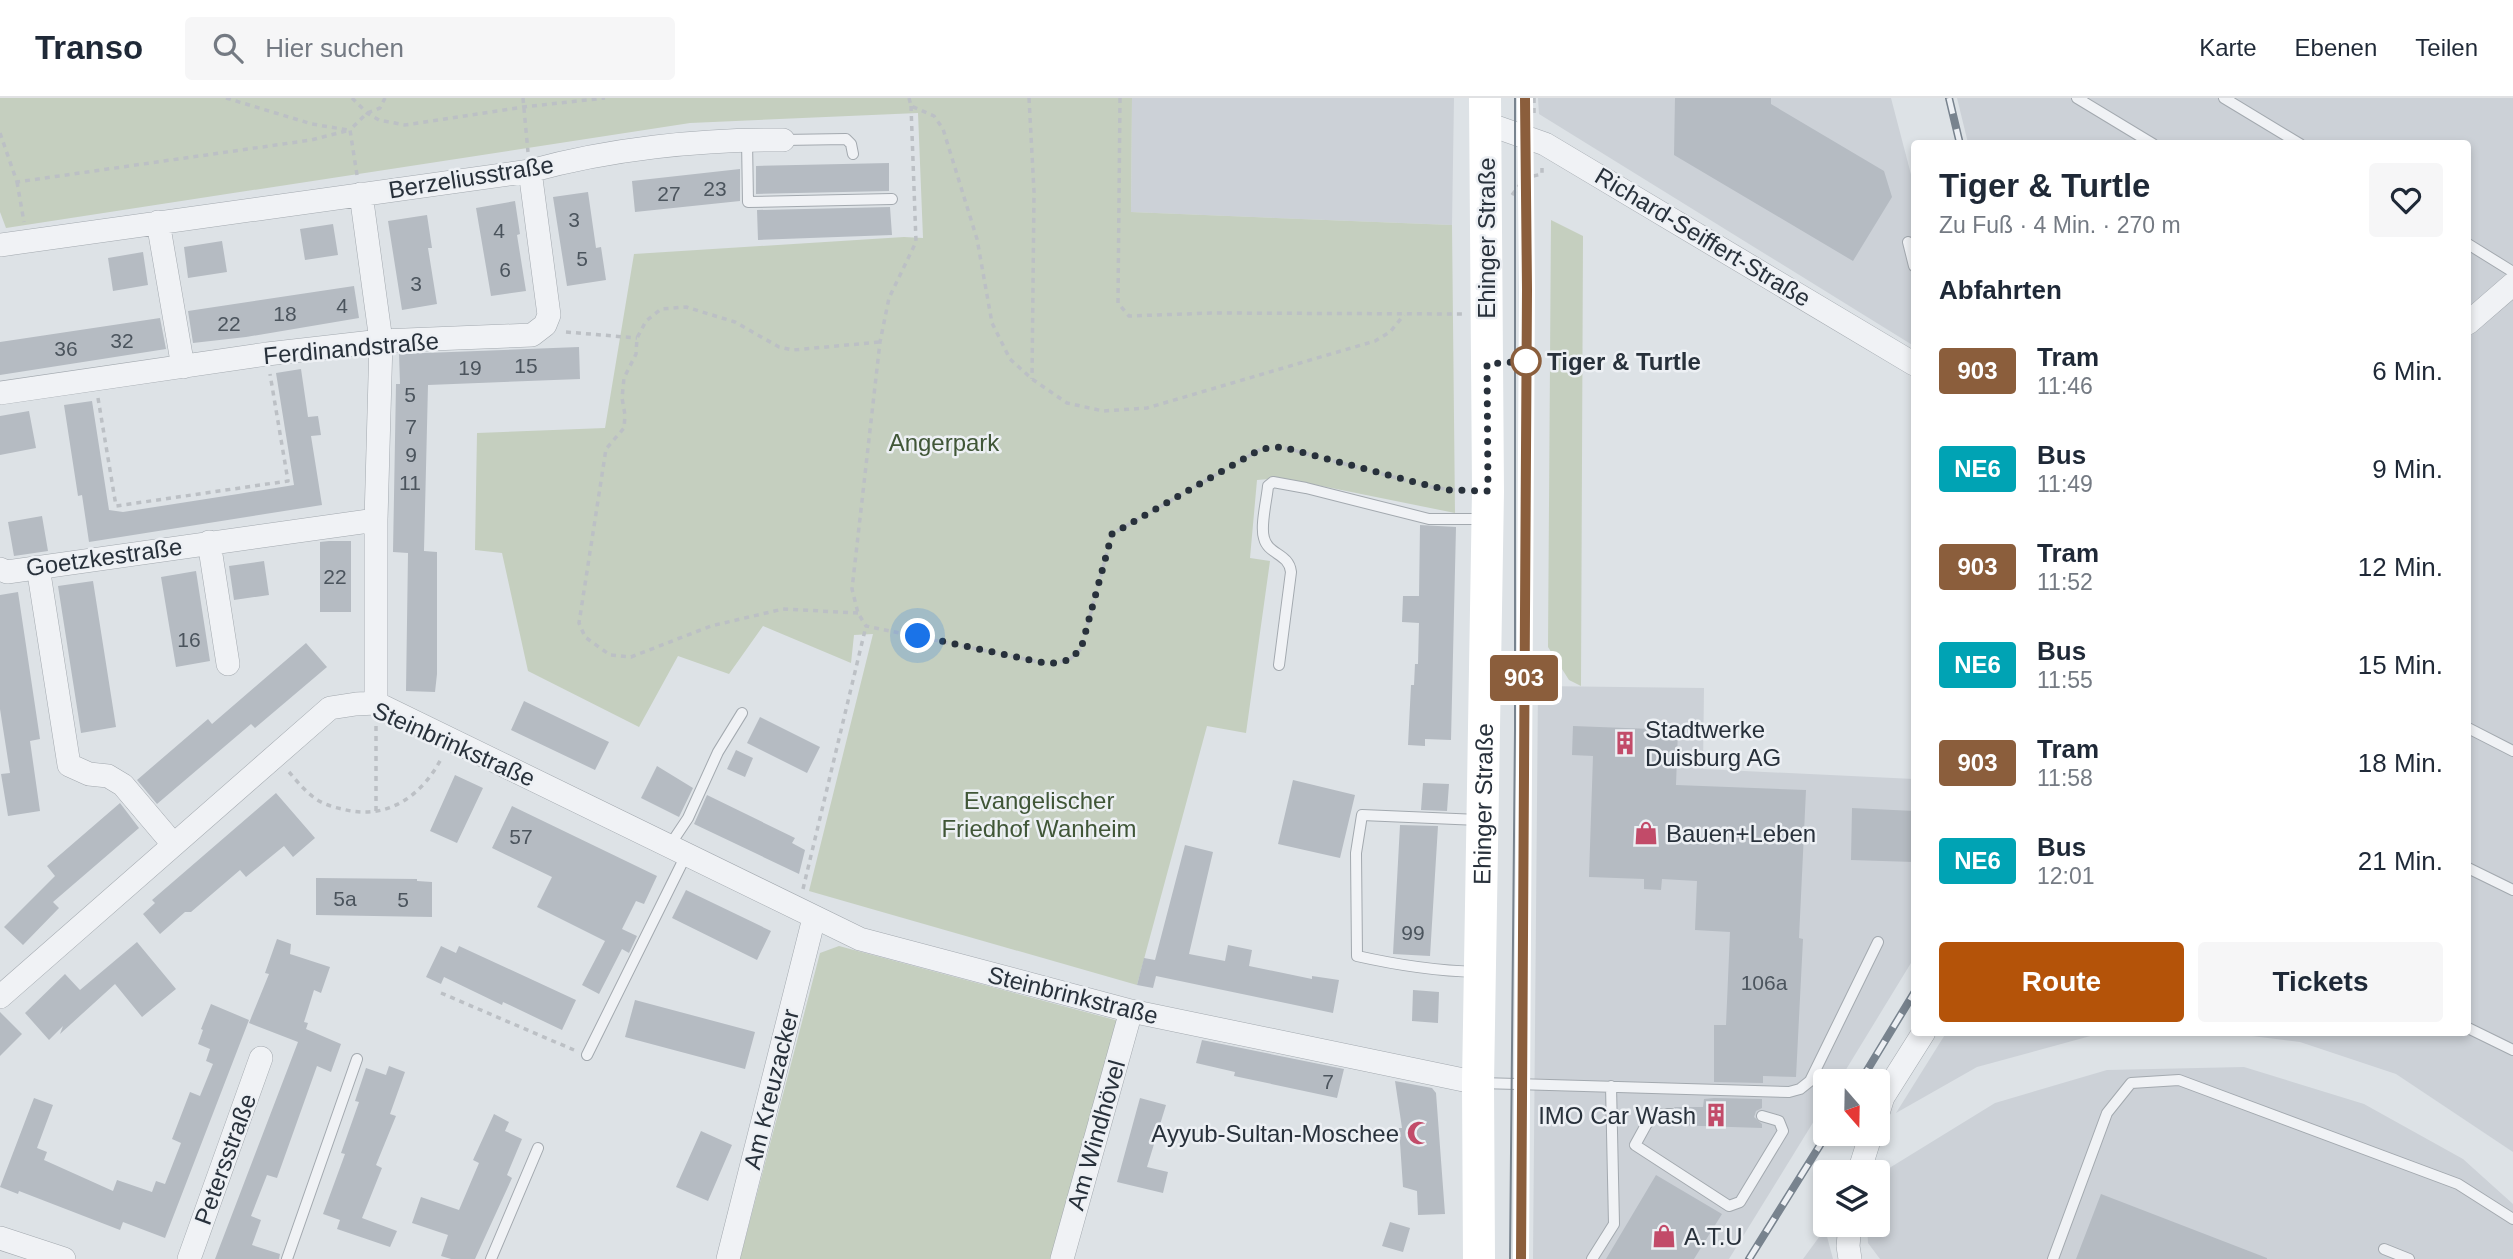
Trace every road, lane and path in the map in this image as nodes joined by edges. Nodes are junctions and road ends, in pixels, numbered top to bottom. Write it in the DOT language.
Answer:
graph roads {
  1 [pos="226,98"];
  2 [pos="352,98"];
  3 [pos="385,98"];
  4 [pos="523,98"];
  5 [pos="605,98"];
  6 [pos="909,98"];
  7 [pos="1029,98"];
  8 [pos="1120,98"];
  9 [pos="2077,98"];
  10 [pos="2224,98"];
  11 [pos="911,106"];
  12 [pos="523,107"];
  13 [pos="1485,110"];
  14 [pos="367,113"];
  15 [pos="350,130"];
  16 [pos="0,133"];
  17 [pos="747,140"];
  18 [pos="783,140"];
  19 [pos="2146,140"];
  20 [pos="2293,140"];
  21 [pos="527,144"];
  22 [pos="1545,144"];
  23 [pos="853,154"];
  24 [pos="530,171"];
  25 [pos="18,182"];
  26 [pos="361,194"];
  27 [pos="1511,197"];
  28 [pos="892,199"];
  29 [pos="158,222"];
  30 [pos="27,242"];
  31 [pos="1908,242"];
  32 [pos="0,245"];
  33 [pos="2471,246"];
  34 [pos="1911,254"];
  35 [pos="2513,272"];
  36 [pos="2513,284"];
  37 [pos="1486,314"];
  38 [pos="1404,315"];
  39 [pos="2471,320"];
  40 [pos="545,325"];
  41 [pos="637,338"];
  42 [pos="381,341"];
  43 [pos="880,342"];
  44 [pos="267,355"];
  45 [pos="1911,357"];
  46 [pos="183,368"];
  47 [pos="94,380"];
  48 [pos="1032,380"];
  49 [pos="0,393"];
  50 [pos="1488,505"];
  51 [pos="376,520"];
  52 [pos="209,542"];
  53 [pos="38,567"];
  54 [pos="0,569"];
  55 [pos="858,613"];
  56 [pos="866,626"];
  57 [pos="228,664"];
  58 [pos="1279,665"];
  59 [pos="376,703"];
  60 [pos="742,713"];
  61 [pos="2471,730"];
  62 [pos="451,738"];
  63 [pos="2513,751"];
  64 [pos="274,757"];
  65 [pos="376,812"];
  66 [pos="1482,820"];
  67 [pos="173,844"];
  68 [pos="679,849"];
  69 [pos="2471,869"];
  70 [pos="2513,890"];
  71 [pos="806,914"];
  72 [pos="1878,942"];
  73 [pos="1479,972"];
  74 [pos="441,993"];
  75 [pos="0,997"];
  76 [pos="1131,1012"];
  77 [pos="2471,1029"];
  78 [pos="1921,1036"];
  79 [pos="2513,1050"];
  80 [pos="587,1055"];
  81 [pos="261,1058"];
  82 [pos="357,1059"];
  83 [pos="1478,1083"];
  84 [pos="1611,1086"];
  85 [pos="1890,1086"];
  86 [pos="1671,1114"];
  87 [pos="1762,1116"];
  88 [pos="538,1148"];
  89 [pos="2513,1219"];
  90 [pos="1849,1237"];
  91 [pos="7,1246"];
  92 [pos="2384,1249"];
  93 [pos="64,1259"];
  94 [pos="189,1259"];
  95 [pos="287,1259"];
  96 [pos="491,1259"];
  97 [pos="728,1259"];
  98 [pos="1062,1259"];
  99 [pos="1479,1259"];
  100 [pos="1592,1259"];
  101 [pos="1850,1259"];
  102 [pos="2053,1259"];
  103 [pos="2409,1259"];
  1 -- 15 [label="path"];
  2 -- 14 [label="path"];
  3 -- 14 [label="path"];
  4 -- 12 [label="path"];
  5 -- 12 [label="path"];
  6 -- 11 [label="path"];
  7 -- 48 [label="path"];
  8 -- 38 [label="path"];
  9 -- 19 [label="lane"];
  10 -- 20 [label="lane"];
  11 -- 43 [label="path"];
  11 -- 48 [label="path"];
  12 -- 14 [label="path"];
  12 -- 21 [label="path"];
  13 -- 22 [label="street, Richard-Seiffert-Straße"];
  13 -- 37 [label="street, Ehinger Straße"];
  14 -- 15 [label="path"];
  15 -- 25 [label="path"];
  15 -- 26 [label="path"];
  16 -- 25 [label="path"];
  17 -- 18 [label="street, Berzeliusstraße"];
  17 -- 24 [label="street, Berzeliusstraße"];
  17 -- 28 [label="lane"];
  18 -- 23 [label="lane"];
  22 -- 27 [label="path"];
  22 -- 45 [label="street, Richard-Seiffert-Straße"];
  24 -- 26 [label="street, Berzeliusstraße"];
  24 -- 40 [label="street"];
  25 -- 30 [label="path"];
  26 -- 29 [label="street, Berzeliusstraße"];
  26 -- 42 [label="street"];
  29 -- 30 [label="street, Berzeliusstraße"];
  29 -- 46 [label="street"];
  30 -- 32 [label="street, Berzeliusstraße"];
  31 -- 34 [label="lane"];
  33 -- 35 [label="lane"];
  36 -- 39 [label="street"];
  37 -- 38 [label="path"];
  37 -- 50 [label="street, Ehinger Straße"];
  38 -- 48 [label="path"];
  40 -- 41 [label="path"];
  40 -- 42 [label="street, Ferdinandstraße"];
  41 -- 43 [label="path"];
  41 -- 55 [label="path"];
  42 -- 44 [label="street, Ferdinandstraße"];
  42 -- 51 [label="street"];
  43 -- 55 [label="path"];
  44 -- 46 [label="street, Ferdinandstraße"];
  44 -- 47 [label="path"];
  46 -- 47 [label="street, Ferdinandstraße"];
  47 -- 49 [label="street, Ferdinandstraße"];
  50 -- 56 [label="path"];
  50 -- 58 [label="lane"];
  50 -- 66 [label="street, Ehinger Straße"];
  51 -- 52 [label="street, Goetzkestraße"];
  51 -- 59 [label="street"];
  52 -- 53 [label="street, Goetzkestraße"];
  52 -- 57 [label="street, Goetzkestraße"];
  53 -- 54 [label="street, Goetzkestraße"];
  53 -- 67 [label="street"];
  55 -- 56 [label="path"];
  56 -- 71 [label="path"];
  59 -- 62 [label="street, Steinbrinkstraße"];
  59 -- 64 [label="street, Steinbrinkstraße"];
  59 -- 65 [label="path"];
  60 -- 68 [label="lane"];
  61 -- 63 [label="lane"];
  62 -- 65 [label="path"];
  62 -- 68 [label="street, Steinbrinkstraße"];
  64 -- 65 [label="path"];
  64 -- 67 [label="street, Steinbrinkstraße"];
  66 -- 73 [label="street, Ehinger Straße"];
  66 -- 73 [label="lane"];
  67 -- 75 [label="street, Steinbrinkstraße"];
  68 -- 71 [label="street, Steinbrinkstraße"];
  68 -- 80 [label="lane"];
  69 -- 70 [label="lane"];
  71 -- 76 [label="street, Steinbrinkstraße"];
  71 -- 97 [label="street, Am Kreuzacker"];
  72 -- 84 [label="lane"];
  73 -- 83 [label="street, Ehinger Straße"];
  74 -- 80 [label="path"];
  76 -- 83 [label="street, Steinbrinkstraße"];
  76 -- 98 [label="street, Am Windhövel"];
  77 -- 79 [label="lane"];
  78 -- 85 [label="street"];
  81 -- 94 [label="street, Petersstraße"];
  82 -- 95 [label="lane"];
  83 -- 84 [label="lane"];
  83 -- 99 [label="street, Ehinger Straße"];
  84 -- 100 [label="lane"];
  86 -- 87 [label="lane"];
  88 -- 96 [label="lane"];
  89 -- 102 [label="lane"];
  90 -- 101 [label="street"];
  91 -- 93 [label="street"];
  92 -- 103 [label="lane"];
}
